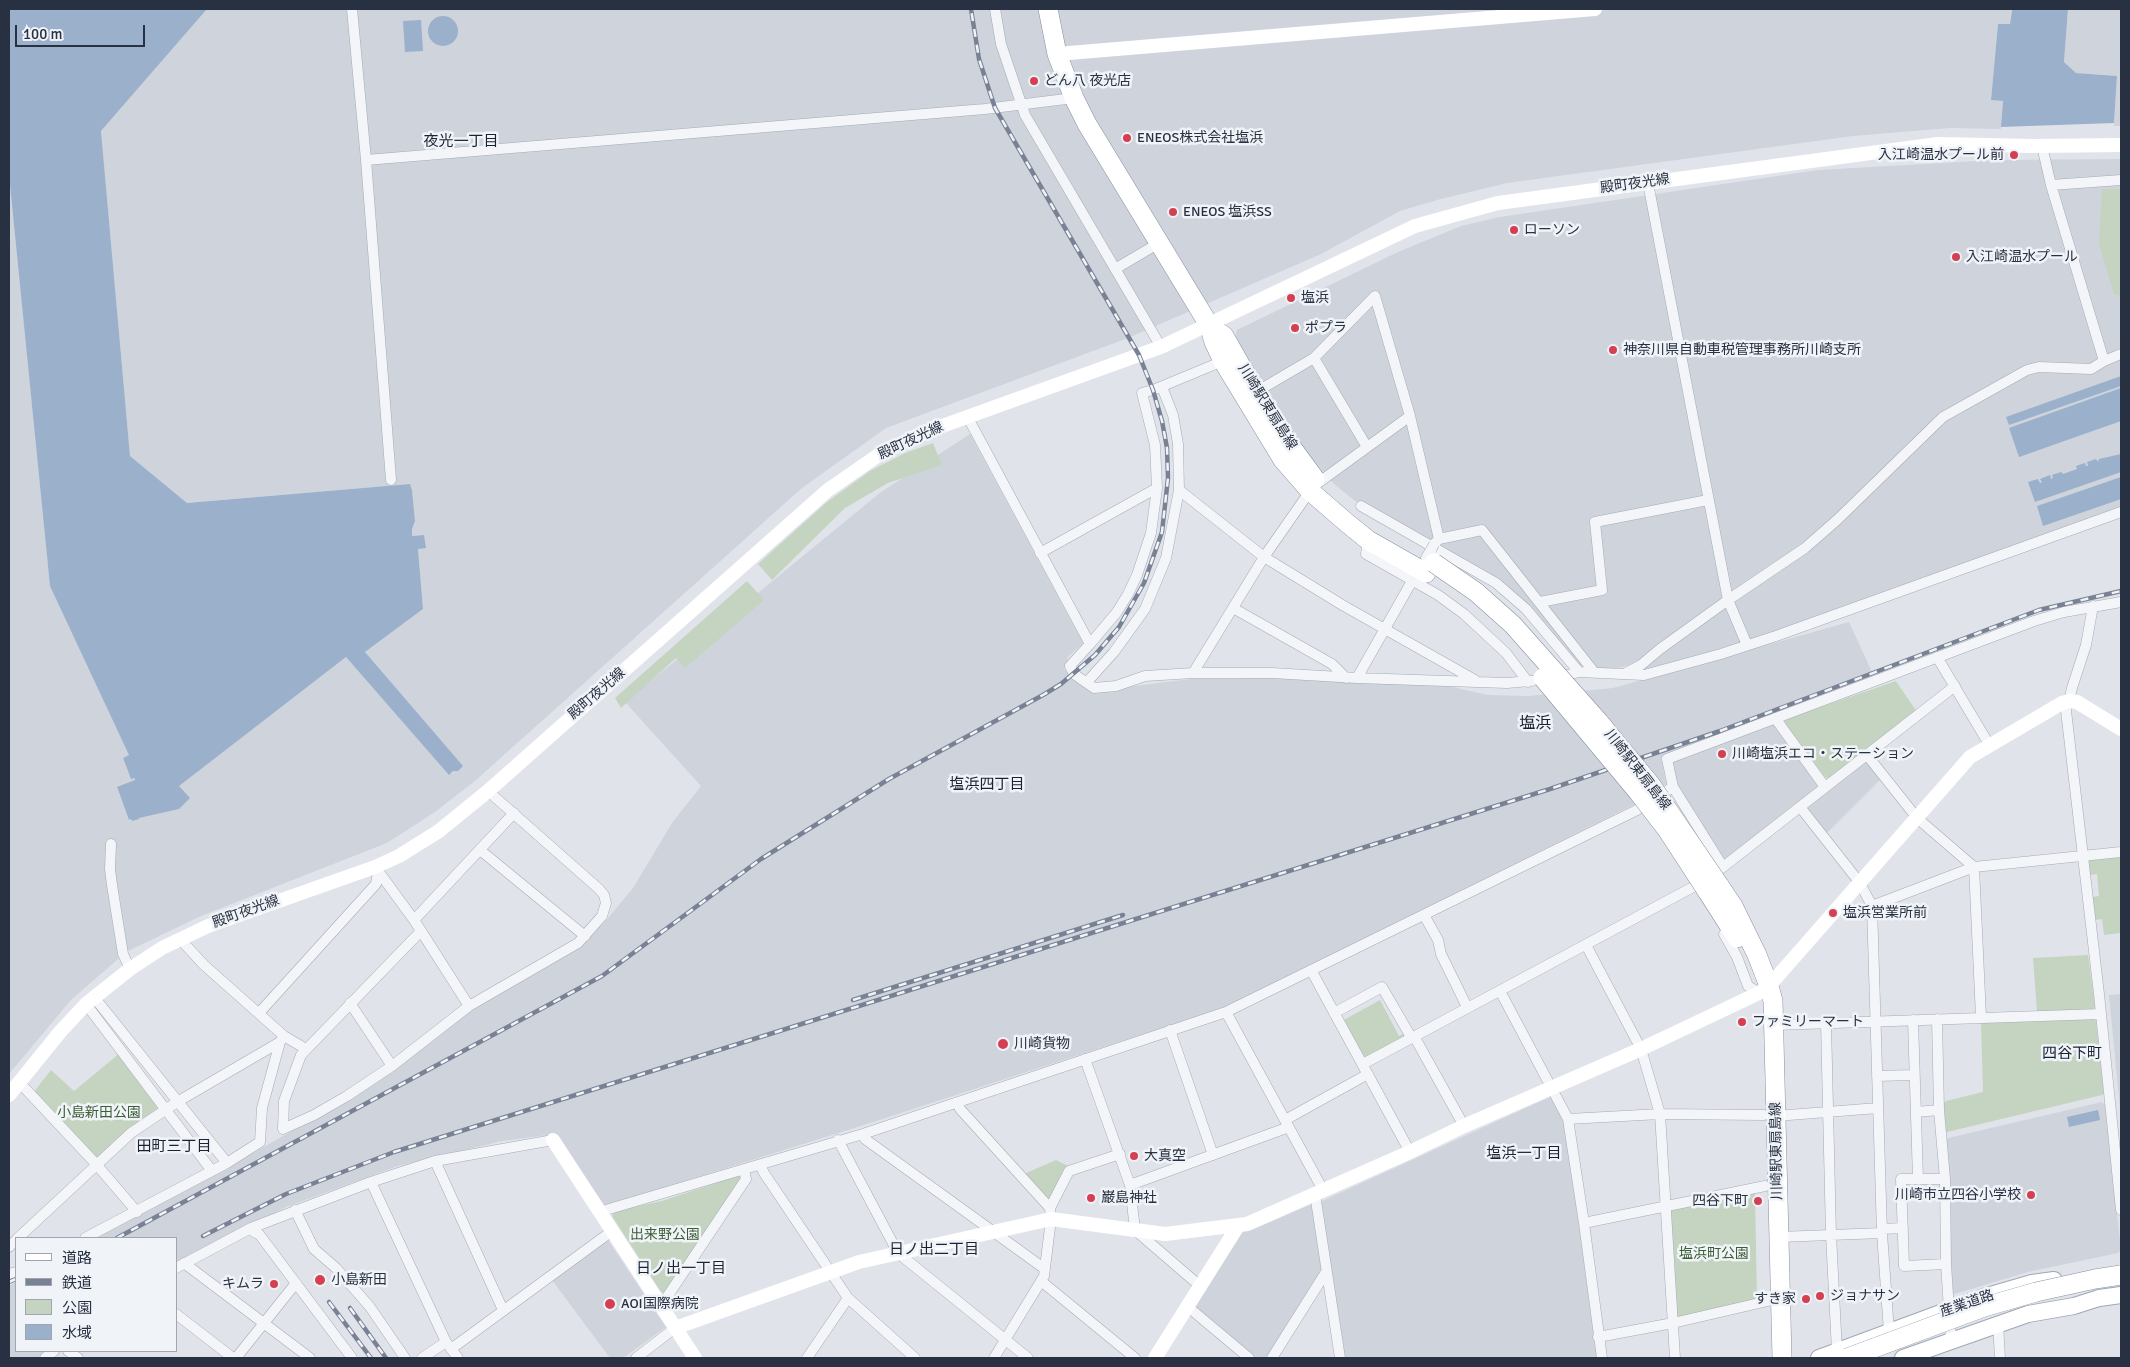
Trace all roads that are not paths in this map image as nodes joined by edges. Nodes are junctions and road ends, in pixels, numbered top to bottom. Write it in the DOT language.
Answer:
graph roads {
  1 [pos="352,9"];
  2 [pos="997,9"];
  3 [pos="1048,9"];
  4 [pos="1595,9"];
  5 [pos="1057,54"];
  6 [pos="1074,98"];
  7 [pos="1022,106"];
  8 [pos="2121,144"];
  9 [pos="2031,146"];
  10 [pos="366,160"];
  11 [pos="2121,180"];
  12 [pos="1648,183"];
  13 [pos="2051,185"];
  14 [pos="1159,243"];
  15 [pos="1115,269"];
  16 [pos="1209,325"];
  17 [pos="1161,347"];
  18 [pos="2121,354"];
  19 [pos="1314,358"];
  20 [pos="2104,361"];
  21 [pos="1223,362"];
  22 [pos="1162,387"];
  23 [pos="1256,392"];
  24 [pos="967,416"];
  25 [pos="1410,416"];
  26 [pos="1367,447"];
  27 [pos="391,480"];
  28 [pos="1314,487"];
  29 [pos="1157,488"];
  30 [pos="1179,490"];
  31 [pos="1708,500"];
  32 [pos="1361,506"];
  33 [pos="2121,512"];
  34 [pos="1040,553"];
  35 [pos="1264,557"];
  36 [pos="1429,558"];
  37 [pos="1728,600"];
  38 [pos="1540,602"];
  39 [pos="2121,602"];
  40 [pos="2093,606"];
  41 [pos="1233,608"];
  42 [pos="1385,628"];
  43 [pos="1090,644"];
  44 [pos="1747,645"];
  45 [pos="1937,657"];
  46 [pos="1579,672"];
  47 [pos="1594,672"];
  48 [pos="1193,673"];
  49 [pos="1625,674"];
  50 [pos="1352,678"];
  51 [pos="1087,682"];
  52 [pos="1478,682"];
  53 [pos="1528,682"];
  54 [pos="1955,686"];
  55 [pos="2067,702"];
  56 [pos="1775,718"];
  57 [pos="2121,729"];
  58 [pos="1990,746"];
  59 [pos="1867,755"];
  60 [pos="1673,787"];
  61 [pos="1825,788"];
  62 [pos="488,791"];
  63 [pos="1800,807"];
  64 [pos="514,814"];
  65 [pos="1917,818"];
  66 [pos="111,844"];
  67 [pos="480,850"];
  68 [pos="2121,852"];
  69 [pos="2082,856"];
  70 [pos="1974,867"];
  71 [pos="377,869"];
  72 [pos="1710,882"];
  73 [pos="1860,883"];
  74 [pos="1872,906"];
  75 [pos="1424,915"];
  76 [pos="414,920"];
  77 [pos="421,931"];
  78 [pos="585,936"];
  79 [pos="180,939"];
  80 [pos="1586,945"];
  81 [pos="130,969"];
  82 [pos="1311,970"];
  83 [pos="1764,989"];
  84 [pos="1500,991"];
  85 [pos="90,1001"];
  86 [pos="350,1003"];
  87 [pos="469,1006"];
  88 [pos="1468,1007"];
  89 [pos="1226,1012"];
  90 [pos="259,1013"];
  91 [pos="1334,1013"];
  92 [pos="2101,1014"];
  93 [pos="1981,1017"];
  94 [pos="1937,1019"];
  95 [pos="1913,1020"];
  96 [pos="1875,1021"];
  97 [pos="1826,1023"];
  98 [pos="1774,1026"];
  99 [pos="1170,1030"];
  100 [pos="1412,1036"];
  101 [pos="282,1039"];
  102 [pos="306,1049"];
  103 [pos="1641,1049"];
  104 [pos="1085,1059"];
  105 [pos="1363,1064"];
  106 [pos="392,1066"];
  107 [pos="1368,1074"];
  108 [pos="1914,1075"];
  109 [pos="1877,1076"];
  110 [pos="19,1082"];
  111 [pos="1554,1091"];
  112 [pos="9,1095"];
  113 [pos="177,1102"];
  114 [pos="958,1103"];
  115 [pos="1878,1108"];
  116 [pos="165,1109"];
  117 [pos="1939,1110"];
  118 [pos="1828,1112"];
  119 [pos="1916,1112"];
  120 [pos="1660,1114"];
  121 [pos="1770,1115"];
  122 [pos="1568,1119"];
  123 [pos="1287,1124"];
  124 [pos="1464,1126"];
  125 [pos="863,1134"];
  126 [pos="554,1140"];
  127 [pos="838,1140"];
  128 [pos="1410,1152"];
  129 [pos="1120,1154"];
  130 [pos="1213,1155"];
  131 [pos="435,1161"];
  132 [pos="227,1163"];
  133 [pos="96,1164"];
  134 [pos="760,1164"];
  135 [pos="744,1170"];
  136 [pos="212,1171"];
  137 [pos="1918,1179"];
  138 [pos="1945,1179"];
  139 [pos="371,1182"];
  140 [pos="1130,1185"];
  141 [pos="1766,1186"];
  142 [pos="1319,1192"];
  143 [pos="1666,1206"];
  144 [pos="295,1210"];
  145 [pos="2121,1210"];
  146 [pos="137,1212"];
  147 [pos="599,1212"];
  148 [pos="1050,1214"];
  149 [pos="1584,1223"];
  150 [pos="1238,1226"];
  151 [pos="251,1228"];
  152 [pos="1903,1228"];
  153 [pos="1135,1230"];
  154 [pos="612,1231"];
  155 [pos="1882,1231"];
  156 [pos="994,1232"];
  157 [pos="1831,1235"];
  158 [pos="19,1237"];
  159 [pos="87,1237"];
  160 [pos="1779,1237"];
  161 [pos="898,1254"];
  162 [pos="1946,1264"];
  163 [pos="180,1266"];
  164 [pos="1045,1269"];
  165 [pos="832,1272"];
  166 [pos="1326,1272"];
  167 [pos="2121,1274"];
  168 [pos="1041,1281"];
  169 [pos="296,1283"];
  170 [pos="1200,1286"];
  171 [pos="2121,1286"];
  172 [pos="2121,1295"];
  173 [pos="848,1298"];
  174 [pos="1768,1302"];
  175 [pos="661,1306"];
  176 [pos="1187,1306"];
  177 [pos="1950,1309"];
  178 [pos="503,1310"];
  179 [pos="178,1315"];
  180 [pos="264,1323"];
  181 [pos="1673,1323"];
  182 [pos="1998,1323"];
  183 [pos="675,1328"];
  184 [pos="1889,1332"];
  185 [pos="1598,1337"];
  186 [pos="1005,1339"];
  187 [pos="1952,1340"];
  188 [pos="448,1346"];
  189 [pos="1842,1355"];
  190 [pos="235,1358"];
  191 [pos="310,1358"];
  192 [pos="352,1358"];
  193 [pos="405,1358"];
  194 [pos="422,1358"];
  195 [pos="458,1358"];
  196 [pos="636,1358"];
  197 [pos="695,1358"];
  198 [pos="807,1358"];
  199 [pos="915,1358"];
  200 [pos="994,1358"];
  201 [pos="1028,1358"];
  202 [pos="1135,1358"];
  203 [pos="1155,1358"];
  204 [pos="1249,1358"];
  205 [pos="1272,1358"];
  206 [pos="1340,1358"];
  207 [pos="1602,1358"];
  208 [pos="1675,1358"];
  209 [pos="1771,1358"];
  210 [pos="1782,1358"];
  211 [pos="1819,1358"];
  212 [pos="1877,1358"];
  213 [pos="1903,1358"];
  214 [pos="2000,1358"];
  1 -- 10 [label="street"];
  2 -- 7 [label="street"];
  3 -- 5 [label="highway, 川崎駅東扇島線"];
  4 -- 5 [label="street"];
  5 -- 6 [label="highway, 川崎駅東扇島線"];
  6 -- 7 [label="street"];
  6 -- 14 [label="highway, 川崎駅東扇島線"];
  7 -- 10 [label="street"];
  7 -- 15 [label="street"];
  8 -- 9 [label="street, 殿町夜光線"];
  9 -- 12 [label="street, 殿町夜光線"];
  9 -- 13 [label="street"];
  10 -- 27 [label="street"];
  11 -- 13 [label="street"];
  12 -- 16 [label="street, 殿町夜光線"];
  12 -- 31 [label="street"];
  13 -- 20 [label="street"];
  14 -- 15 [label="street"];
  14 -- 16 [label="highway, 川崎駅東扇島線"];
  15 -- 17 [label="street"];
  16 -- 17 [label="street, 殿町夜光線"];
  16 -- 21 [label="highway, 川崎駅東扇島線"];
  16 -- 23 [label="highway, 川崎駅東扇島線"];
  17 -- 24 [label="street, 殿町夜光線"];
  18 -- 20 [label="street"];
  19 -- 23 [label="street"];
  19 -- 25 [label="street"];
  19 -- 26 [label="street"];
  20 -- 37 [label="street"];
  21 -- 22 [label="street"];
  21 -- 28 [label="highway, 川崎駅東扇島線"];
  22 -- 29 [label="street"];
  22 -- 30 [label="street"];
  23 -- 28 [label="highway, 川崎駅東扇島線"];
  24 -- 34 [label="street"];
  24 -- 62 [label="street, 殿町夜光線"];
  25 -- 26 [label="street"];
  25 -- 36 [label="street"];
  26 -- 28 [label="street"];
  28 -- 35 [label="street"];
  28 -- 36 [label="highway, 川崎駅東扇島線"];
  28 -- 36 [label="highway, 川崎駅東扇島線"];
  29 -- 34 [label="street"];
  29 -- 43 [label="street"];
  30 -- 35 [label="street"];
  30 -- 51 [label="street"];
  31 -- 37 [label="street"];
  31 -- 38 [label="street"];
  32 -- 46 [label="street"];
  33 -- 44 [label="street"];
  34 -- 43 [label="street"];
  35 -- 41 [label="street"];
  35 -- 42 [label="street"];
  36 -- 38 [label="street"];
  36 -- 42 [label="street"];
  36 -- 53 [label="street"];
  36 -- 72 [label="highway, 川崎駅東扇島線, bridge"];
  37 -- 44 [label="street"];
  37 -- 49 [label="street"];
  38 -- 47 [label="street"];
  39 -- 40 [label="street"];
  40 -- 45 [label="street"];
  40 -- 55 [label="street"];
  41 -- 48 [label="street"];
  41 -- 50 [label="street"];
  42 -- 50 [label="street"];
  42 -- 52 [label="street"];
  43 -- 51 [label="street"];
  44 -- 49 [label="street"];
  45 -- 54 [label="street"];
  45 -- 56 [label="street"];
  46 -- 47 [label="street"];
  46 -- 53 [label="street"];
  47 -- 49 [label="street"];
  48 -- 50 [label="street"];
  48 -- 51 [label="street"];
  50 -- 52 [label="street"];
  52 -- 53 [label="street"];
  54 -- 58 [label="street"];
  54 -- 59 [label="street"];
  55 -- 57 [label="street"];
  55 -- 58 [label="street"];
  55 -- 69 [label="street"];
  56 -- 60 [label="street"];
  56 -- 61 [label="street"];
  58 -- 65 [label="street"];
  59 -- 61 [label="street"];
  59 -- 65 [label="street"];
  60 -- 72 [label="street"];
  60 -- 75 [label="street"];
  61 -- 63 [label="street"];
  62 -- 64 [label="street"];
  62 -- 71 [label="street, 殿町夜光線"];
  63 -- 72 [label="street"];
  63 -- 73 [label="street"];
  64 -- 67 [label="street"];
  64 -- 78 [label="street"];
  65 -- 70 [label="street"];
  65 -- 73 [label="street"];
  66 -- 81 [label="street"];
  67 -- 76 [label="street"];
  67 -- 78 [label="street"];
  68 -- 69 [label="street"];
  69 -- 70 [label="street"];
  69 -- 92 [label="street"];
  70 -- 74 [label="street"];
  70 -- 93 [label="street"];
  71 -- 76 [label="street"];
  71 -- 79 [label="street, 殿町夜光線"];
  71 -- 90 [label="street"];
  72 -- 80 [label="street"];
  72 -- 83 [label="highway, 川崎駅東扇島線"];
  72 -- 83 [label="street"];
  73 -- 74 [label="street"];
  73 -- 83 [label="street"];
  74 -- 96 [label="street"];
  75 -- 82 [label="street"];
  75 -- 88 [label="street"];
  76 -- 77 [label="street"];
  77 -- 86 [label="street"];
  77 -- 87 [label="street"];
  78 -- 87 [label="street"];
  79 -- 81 [label="street, 殿町夜光線"];
  79 -- 90 [label="street"];
  80 -- 84 [label="street"];
  80 -- 103 [label="street"];
  81 -- 85 [label="street, 殿町夜光線"];
  82 -- 89 [label="street"];
  82 -- 91 [label="street"];
  83 -- 98 [label="highway, 川崎駅東扇島線"];
  83 -- 103 [label="street"];
  83 -- 121 [label="highway, 川崎駅東扇島線"];
  84 -- 88 [label="street"];
  84 -- 111 [label="street"];
  85 -- 110 [label="street, 殿町夜光線"];
  85 -- 113 [label="street"];
  85 -- 116 [label="street"];
  86 -- 102 [label="street"];
  86 -- 106 [label="street"];
  87 -- 106 [label="street"];
  88 -- 100 [label="street"];
  89 -- 99 [label="street"];
  89 -- 123 [label="street"];
  90 -- 101 [label="street"];
  91 -- 100 [label="street"];
  91 -- 105 [label="street"];
  92 -- 93 [label="street"];
  92 -- 145 [label="street"];
  93 -- 94 [label="street"];
  94 -- 95 [label="street"];
  94 -- 117 [label="street"];
  95 -- 96 [label="street"];
  95 -- 108 [label="street"];
  96 -- 97 [label="street"];
  96 -- 109 [label="street"];
  97 -- 98 [label="street"];
  97 -- 118 [label="street"];
  98 -- 121 [label="highway, 川崎駅東扇島線"];
  99 -- 104 [label="street"];
  99 -- 130 [label="street"];
  100 -- 105 [label="street"];
  100 -- 124 [label="street"];
  101 -- 102 [label="street"];
  101 -- 113 [label="street"];
  101 -- 132 [label="street"];
  102 -- 106 [label="street"];
  103 -- 111 [label="street"];
  103 -- 120 [label="street"];
  104 -- 114 [label="street"];
  104 -- 129 [label="street"];
  105 -- 107 [label="street"];
  107 -- 123 [label="street"];
  107 -- 128 [label="street"];
  108 -- 109 [label="street"];
  108 -- 119 [label="street"];
  109 -- 115 [label="street"];
  110 -- 112 [label="street, 殿町夜光線"];
  110 -- 133 [label="street"];
  111 -- 122 [label="street"];
  111 -- 124 [label="street"];
  113 -- 116 [label="street"];
  113 -- 132 [label="street"];
  114 -- 125 [label="street"];
  114 -- 148 [label="street"];
  115 -- 118 [label="street"];
  115 -- 155 [label="street"];
  116 -- 133 [label="street"];
  116 -- 136 [label="street"];
  117 -- 119 [label="street"];
  117 -- 138 [label="street"];
  118 -- 121 [label="street"];
  118 -- 157 [label="street"];
  119 -- 137 [label="street"];
  120 -- 121 [label="street"];
  120 -- 122 [label="street"];
  120 -- 143 [label="street"];
  121 -- 141 [label="highway, 川崎駅東扇島線"];
  121 -- 160 [label="highway, 川崎駅東扇島線"];
  122 -- 149 [label="street"];
  123 -- 130 [label="street"];
  123 -- 142 [label="street"];
  124 -- 128 [label="street"];
  125 -- 127 [label="street"];
  125 -- 156 [label="street"];
  126 -- 131 [label="street"];
  126 -- 147 [label="street"];
  127 -- 134 [label="street"];
  127 -- 161 [label="street"];
  128 -- 142 [label="street"];
  129 -- 140 [label="street"];
  129 -- 148 [label="street"];
  130 -- 140 [label="street"];
  131 -- 139 [label="street"];
  131 -- 178 [label="street"];
  132 -- 136 [label="street"];
  133 -- 146 [label="street"];
  133 -- 158 [label="street"];
  134 -- 135 [label="street"];
  134 -- 165 [label="street"];
  135 -- 147 [label="street"];
  135 -- 175 [label="street"];
  136 -- 146 [label="street"];
  137 -- 138 [label="street"];
  137 -- 152 [label="street"];
  138 -- 162 [label="street"];
  139 -- 144 [label="street"];
  139 -- 188 [label="street"];
  140 -- 153 [label="street"];
  141 -- 143 [label="street"];
  141 -- 174 [label="highway, 川崎駅東扇島線"];
  142 -- 150 [label="street"];
  142 -- 166 [label="street"];
  143 -- 149 [label="street"];
  143 -- 181 [label="street"];
  144 -- 151 [label="street"];
  144 -- 193 [label="street"];
  146 -- 159 [label="street"];
  147 -- 154 [label="street"];
  148 -- 153 [label="street"];
  148 -- 156 [label="street"];
  148 -- 164 [label="street"];
  149 -- 185 [label="street"];
  150 -- 153 [label="street"];
  150 -- 170 [label="street"];
  151 -- 163 [label="street"];
  151 -- 169 [label="street"];
  152 -- 155 [label="street"];
  152 -- 162 [label="street"];
  153 -- 170 [label="street"];
  154 -- 175 [label="street"];
  154 -- 178 [label="street"];
  155 -- 157 [label="street"];
  155 -- 184 [label="street"];
  156 -- 161 [label="street"];
  156 -- 164 [label="street"];
  157 -- 160 [label="street"];
  157 -- 189 [label="street"];
  160 -- 210 [label="highway, 川崎駅東扇島線"];
  161 -- 165 [label="street"];
  161 -- 186 [label="street"];
  162 -- 177 [label="street"];
  163 -- 180 [label="street"];
  164 -- 168 [label="street"];
  165 -- 173 [label="street"];
  165 -- 183 [label="street"];
  166 -- 205 [label="street"];
  166 -- 206 [label="street"];
  167 -- 177 [label="main road, 産業道路"];
  167 -- 189 [label="highway, bridge"];
  168 -- 186 [label="street"];
  168 -- 202 [label="street"];
  169 -- 180 [label="street"];
  169 -- 192 [label="street"];
  170 -- 176 [label="street"];
  171 -- 212 [label="highway"];
  172 -- 182 [label="main road, 産業道路"];
  173 -- 198 [label="street"];
  173 -- 199 [label="street"];
  174 -- 181 [label="street"];
  174 -- 209 [label="highway, 川崎駅東扇島線"];
  175 -- 183 [label="street"];
  176 -- 203 [label="street"];
  176 -- 204 [label="street"];
  177 -- 184 [label="main road, 産業道路"];
  177 -- 187 [label="street"];
  178 -- 188 [label="street"];
  179 -- 190 [label="street"];
  180 -- 190 [label="street"];
  180 -- 191 [label="street"];
  181 -- 185 [label="street"];
  181 -- 208 [label="street"];
  182 -- 187 [label="main road, 産業道路"];
  182 -- 214 [label="street"];
  183 -- 196 [label="street"];
  183 -- 197 [label="street"];
  184 -- 189 [label="main road, 産業道路"];
  185 -- 207 [label="street"];
  186 -- 200 [label="street"];
  186 -- 201 [label="street"];
  187 -- 213 [label="main road, 産業道路"];
  188 -- 194 [label="street"];
  188 -- 195 [label="street"];
  189 -- 211 [label="main road, 産業道路"];
}
